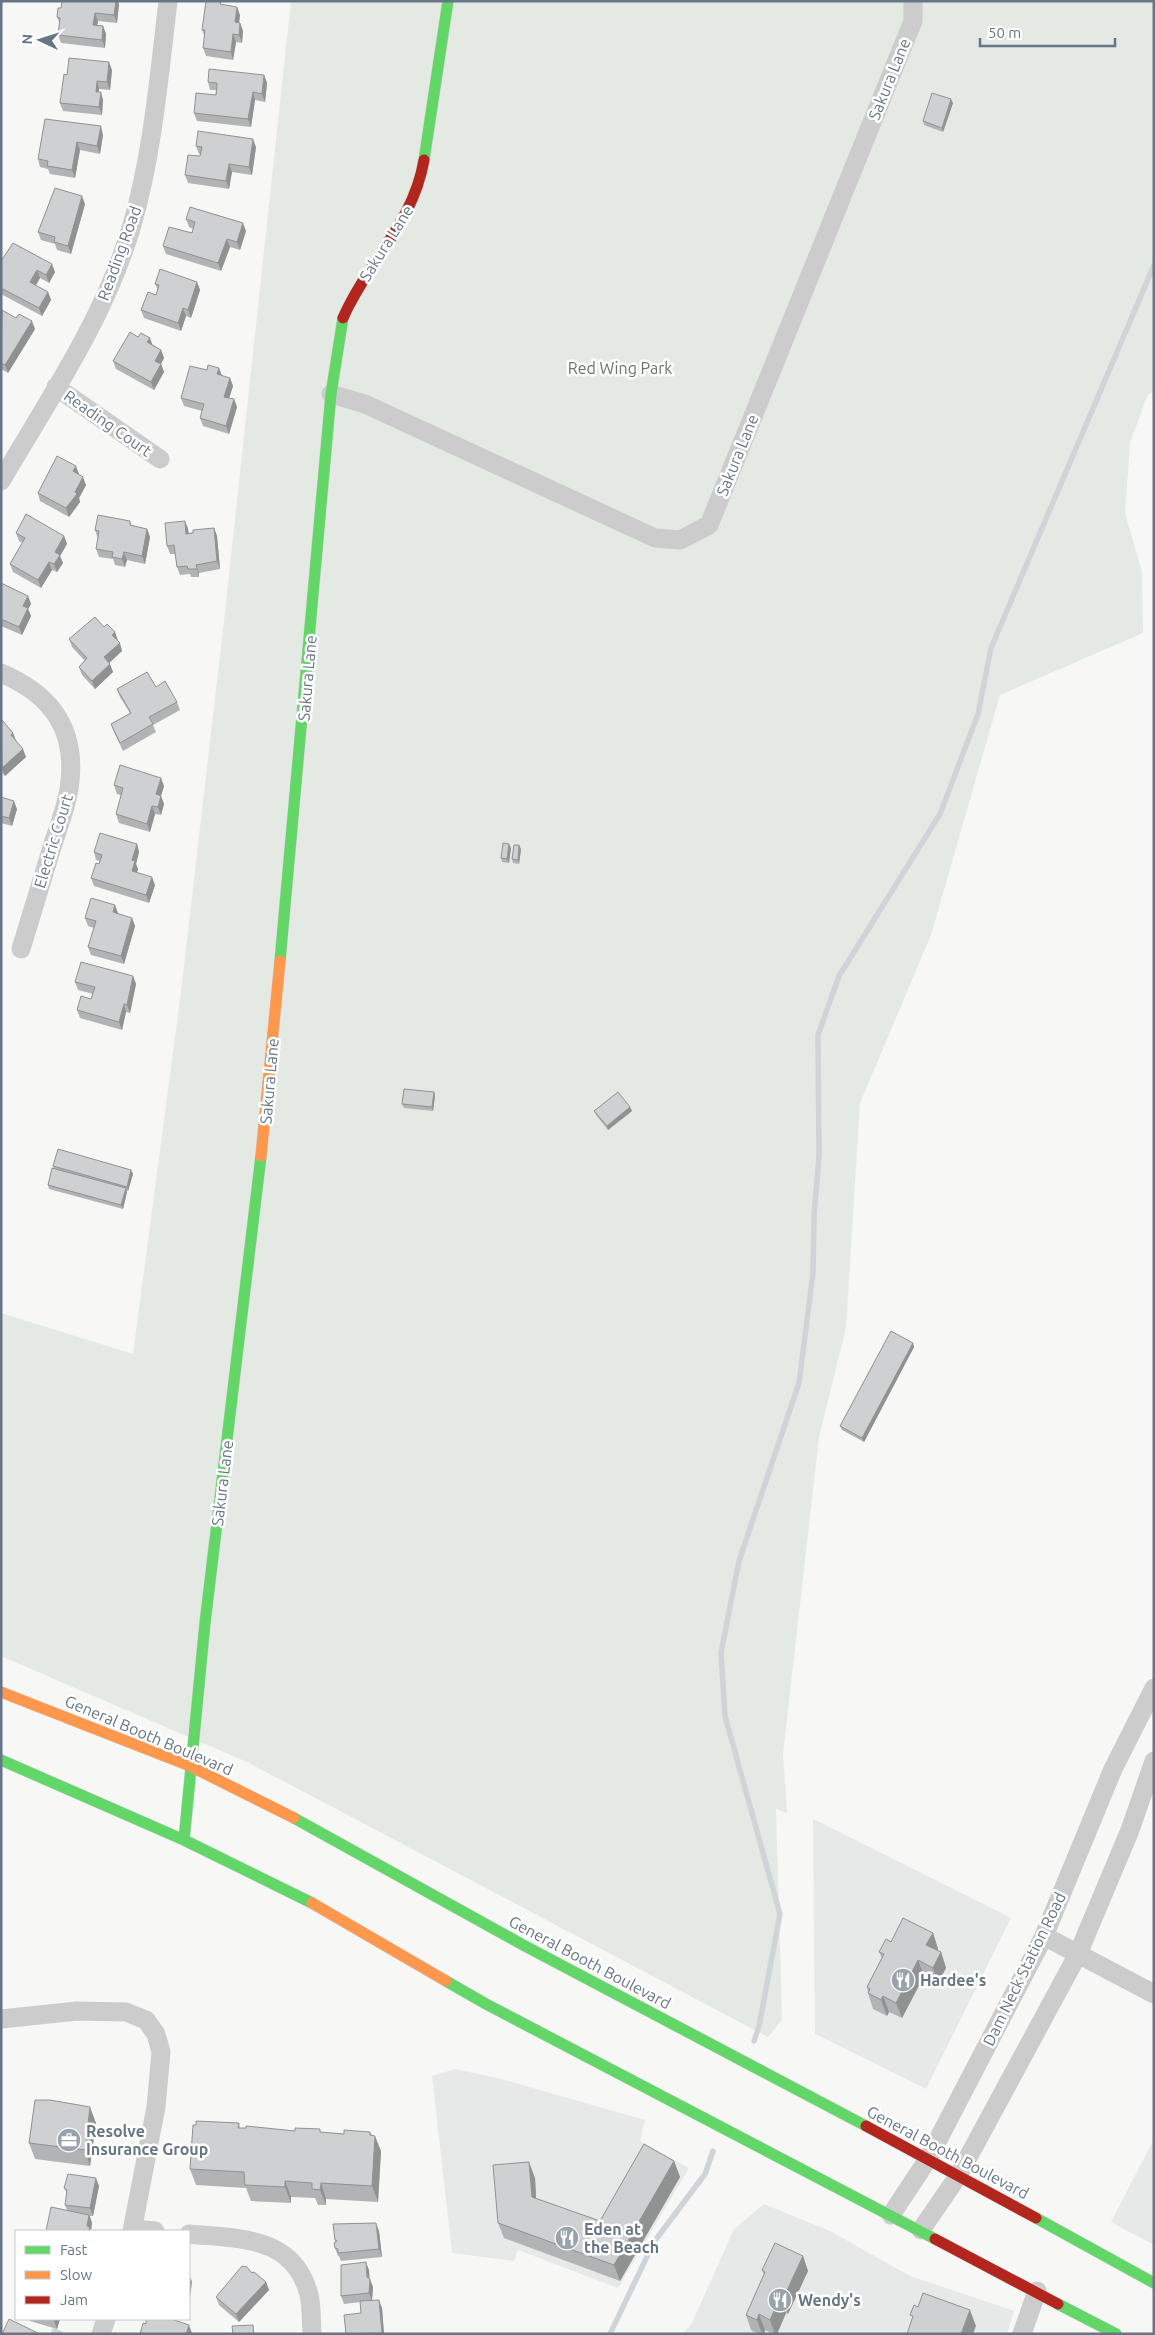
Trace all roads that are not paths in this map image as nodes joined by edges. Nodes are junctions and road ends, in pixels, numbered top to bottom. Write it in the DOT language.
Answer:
graph roads {
  1 [pos="168,1"];
  2 [pos="448,1"];
  3 [pos="913,1"];
  4 [pos="56,387"];
  5 [pos="331,394"];
  6 [pos="160,459"];
  7 [pos="1,481"];
  8 [pos="1,673"];
  9 [pos="21,949"];
  10 [pos="1154,1688"];
  11 [pos="1,1692"];
  12 [pos="1,1760"];
  13 [pos="1154,1761"];
  14 [pos="190,1766"];
  15 [pos="184,1840"];
  16 [pos="1044,1936"];
  17 [pos="1078,1954"];
  18 [pos="1154,1994"];
  19 [pos="1,2019"];
  20 [pos="928,2159"];
  21 [pos="958,2176"];
  22 [pos="890,2214"];
  23 [pos="132,2230"];
  24 [pos="921,2230"];
  25 [pos="190,2234"];
  26 [pos="1154,2283"];
  27 [pos="1037,2291"];
  28 [pos="106,2320"];
  29 [pos="101,2334"];
  30 [pos="312,2334"];
  31 [pos="1022,2334"];
  32 [pos="1116,2334"];
  1 -- 4 [label="street, Reading Road"];
  2 -- 5 [label="main road, Sakura Lane"];
  3 -- 5 [label="street, Sakura Lane"];
  4 -- 6 [label="street, Reading Court"];
  4 -- 7 [label="street, Reading Road"];
  5 -- 14 [label="main road, Sakura Lane"];
  8 -- 9 [label="street, Electric Court"];
  10 -- 16 [label="street, Dam Neck Station Road"];
  11 -- 14 [label="main road, General Booth Boulevard"];
  12 -- 15 [label="main road"];
  13 -- 17 [label="street"];
  14 -- 15 [label="main road, Sakura Lane"];
  14 -- 20 [label="main road, General Booth Boulevard"];
  15 -- 22 [label="main road"];
  16 -- 17 [label="street"];
  16 -- 20 [label="street, Dam Neck Station Road"];
  17 -- 18 [label="street"];
  17 -- 21 [label="street"];
  19 -- 23 [label="street"];
  20 -- 21 [label="main road, General Booth Boulevard"];
  20 -- 22 [label="street, Dam Neck Station Road"];
  21 -- 24 [label="street"];
  21 -- 26 [label="main road, General Booth Boulevard"];
  22 -- 24 [label="main road"];
  24 -- 27 [label="main road"];
  25 -- 30 [label="street"];
  27 -- 31 [label="street"];
  27 -- 32 [label="main road"];
  28 -- 29 [label="street"];
}
